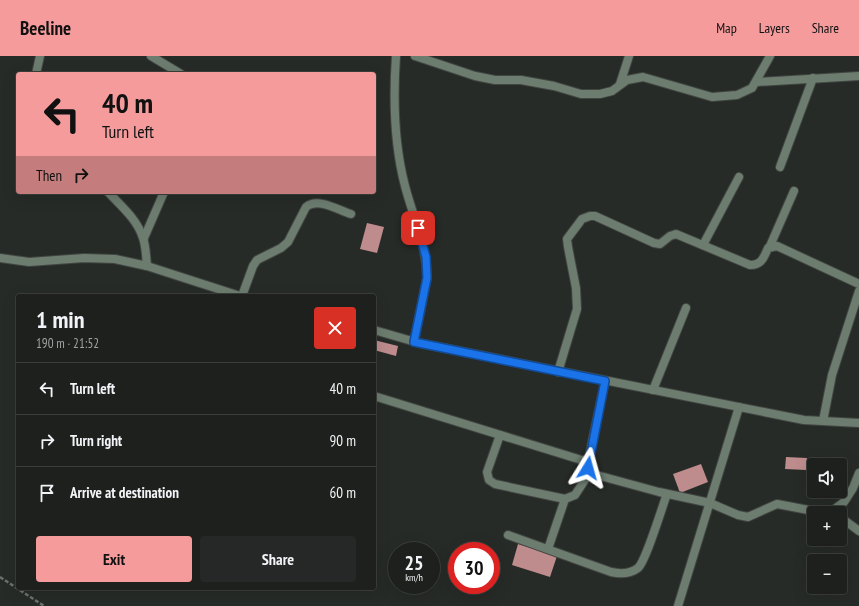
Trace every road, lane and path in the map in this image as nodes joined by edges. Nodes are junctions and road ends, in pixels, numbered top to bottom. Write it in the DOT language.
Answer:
graph roads {
  1 [pos="40,56"];
  2 [pos="151,56"];
  3 [pos="396,56"];
  4 [pos="415,56"];
  5 [pos="629,56"];
  6 [pos="770,56"];
  7 [pos="36,72"];
  8 [pos="178,72"];
  9 [pos="859,76"];
  10 [pos="813,78"];
  11 [pos="757,82"];
  12 [pos="620,84"];
  13 [pos="780,167"];
  14 [pos="738,177"];
  15 [pos="794,191"];
  16 [pos="110,194"];
  17 [pos="163,194"];
  18 [pos="351,214"];
  19 [pos="144,238"];
  20 [pos="703,245"];
  21 [pos="770,246"];
  22 [pos="0,258"];
  23 [pos="147,266"];
  24 [pos="859,284"];
  25 [pos="859,291"];
  26 [pos="235,294"];
  27 [pos="242,294"];
  28 [pos="686,308"];
  29 [pos="376,331"];
  30 [pos="414,342"];
  31 [pos="558,372"];
  32 [pos="605,381"];
  33 [pos="654,390"];
  34 [pos="376,397"];
  35 [pos="739,407"];
  36 [pos="823,421"];
  37 [pos="859,423"];
  38 [pos="500,435"];
  39 [pos="588,462"];
  40 [pos="590,472"];
  41 [pos="859,473"];
  42 [pos="667,494"];
  43 [pos="564,500"];
  44 [pos="710,503"];
  45 [pos="840,506"];
  46 [pos="807,510"];
  47 [pos="847,522"];
  48 [pos="859,531"];
  49 [pos="508,535"];
  50 [pos="548,549"];
  51 [pos="0,577"];
  52 [pos="16,588"];
  53 [pos="20,590"];
  54 [pos="44,606"];
  55 [pos="678,606"];
  1 -- 7 [label="street"];
  2 -- 8 [label="street"];
  3 -- 30 [label="street"];
  4 -- 12 [label="street"];
  5 -- 12 [label="street"];
  6 -- 11 [label="street"];
  9 -- 10 [label="street"];
  10 -- 11 [label="street"];
  10 -- 13 [label="street"];
  11 -- 12 [label="street"];
  14 -- 20 [label="street"];
  15 -- 21 [label="street"];
  16 -- 19 [label="street"];
  17 -- 19 [label="street"];
  18 -- 27 [label="street"];
  19 -- 23 [label="street"];
  20 -- 21 [label="street"];
  20 -- 31 [label="street"];
  21 -- 24 [label="street"];
  22 -- 23 [label="street"];
  23 -- 26 [label="street"];
  25 -- 36 [label="street"];
  28 -- 33 [label="street"];
  29 -- 30 [label="street"];
  30 -- 31 [label="street"];
  31 -- 32 [label="street"];
  32 -- 33 [label="street"];
  32 -- 39 [label="street"];
  33 -- 35 [label="street"];
  34 -- 38 [label="street"];
  35 -- 36 [label="street"];
  35 -- 44 [label="street"];
  36 -- 37 [label="street"];
  38 -- 39 [label="street"];
  38 -- 43 [label="street"];
  39 -- 40 [label="street"];
  40 -- 42 [label="street"];
  40 -- 43 [label="street"];
  41 -- 45 [label="street"];
  42 -- 44 [label="street"];
  42 -- 50 [label="street"];
  43 -- 50 [label="street"];
  44 -- 46 [label="street"];
  44 -- 55 [label="street"];
  47 -- 48 [label="street"];
  49 -- 50 [label="street"];
  51 -- 52 [label="path"];
  53 -- 54 [label="path"];
}
